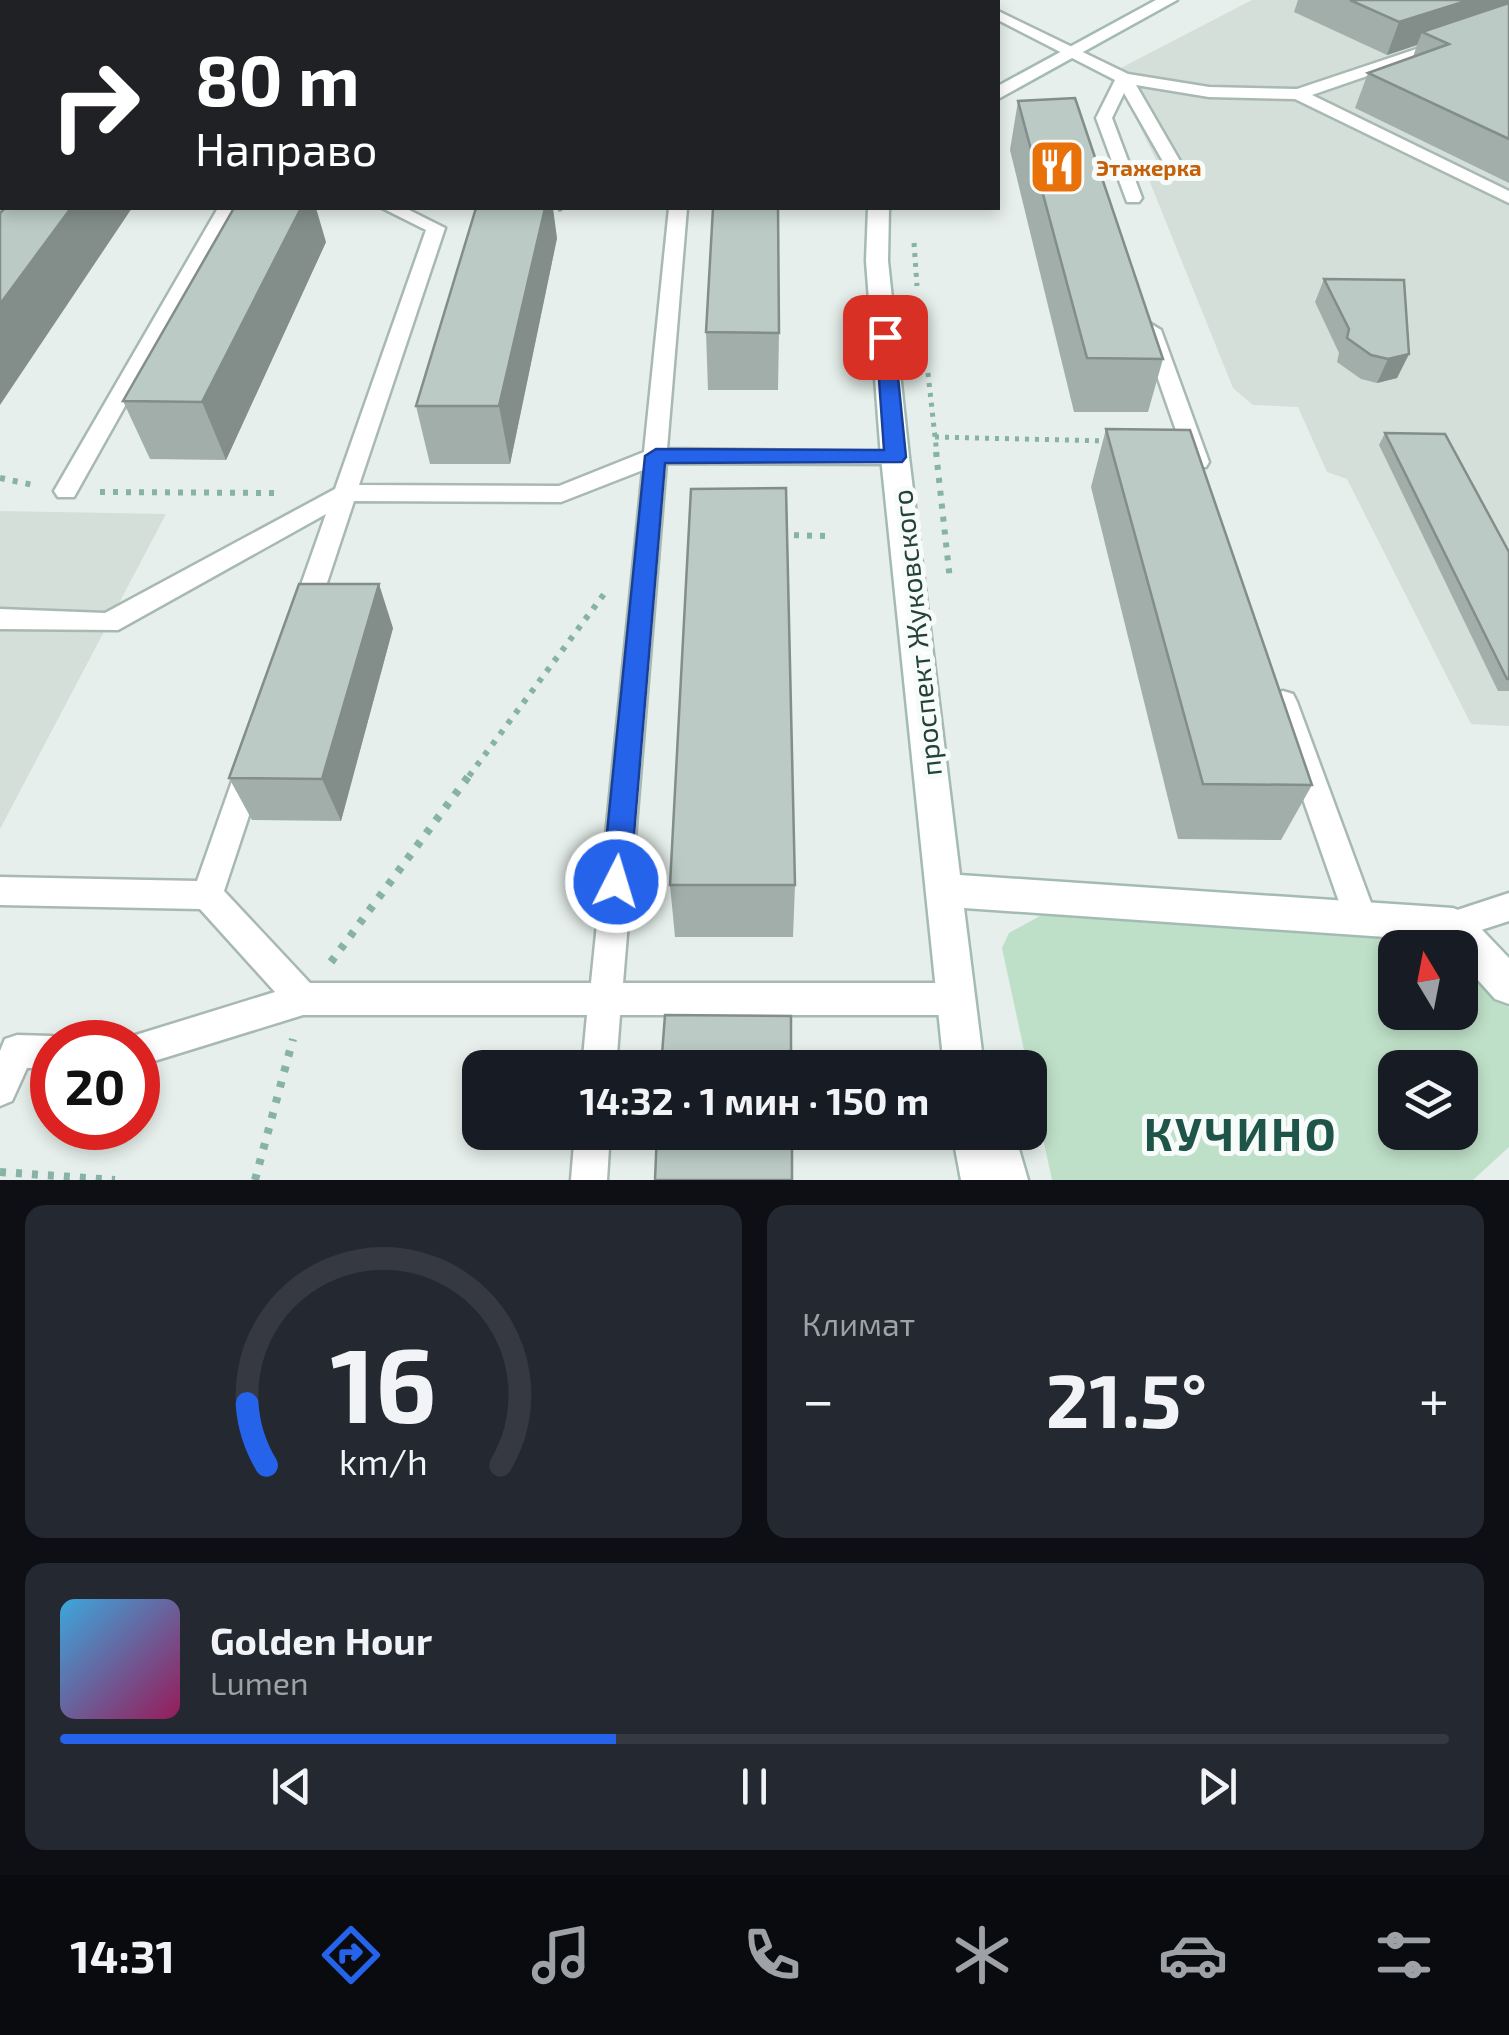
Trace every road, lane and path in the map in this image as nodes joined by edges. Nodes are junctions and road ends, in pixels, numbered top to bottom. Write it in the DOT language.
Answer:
graph roads {
  1 [pos="1168,0"];
  2 [pos="1000,16"];
  3 [pos="1509,22"];
  4 [pos="1072,53"];
  5 [pos="1124,78"];
  6 [pos="1000,92"];
  7 [pos="1298,94"];
  8 [pos="1176,168"];
  9 [pos="1134,198"];
  10 [pos="1509,198"];
  11 [pos="225,210"];
  12 [pos="395,210"];
  13 [pos="553,210"];
  14 [pos="678,210"];
  15 [pos="878,210"];
  16 [pos="547,211"];
  17 [pos="914,239"];
  18 [pos="917,296"];
  19 [pos="1140,299"];
  20 [pos="919,310"];
  21 [pos="923,336"];
  22 [pos="935,437"];
  23 [pos="1112,441"];
  24 [pos="656,456"];
  25 [pos="895,457"];
  26 [pos="0,478"];
  27 [pos="1204,480"];
  28 [pos="66,491"];
  29 [pos="346,493"];
  30 [pos="648,534"];
  31 [pos="775,535"];
  32 [pos="830,536"];
  33 [pos="0,619"];
  34 [pos="295,639"];
  35 [pos="1276,681"];
  36 [pos="257,749"];
  37 [pos="0,890"];
  38 [pos="945,890"];
  39 [pos="206,895"];
  40 [pos="1509,907"];
  41 [pos="1361,919"];
  42 [pos="1453,925"];
  43 [pos="1509,986"];
  44 [pos="304,999"];
  45 [pos="606,999"];
  46 [pos="956,999"];
  47 [pos="160,1043"];
  48 [pos="601,1050"];
  49 [pos="962,1050"];
  50 [pos="970,1050"];
  51 [pos="30,1051"];
  52 [pos="0,1089"];
  53 [pos="592,1150"];
  54 [pos="971,1150"];
  55 [pos="976,1150"];
  56 [pos="998,1150"];
  57 [pos="0,1172"];
  58 [pos="114,1180"];
  59 [pos="255,1180"];
  60 [pos="589,1180"];
  61 [pos="972,1180"];
  62 [pos="983,1180"];
  63 [pos="1006,1180"];
  1 -- 4 [label="main road"];
  2 -- 4 [label="lane"];
  3 -- 7 [label="lane"];
  4 -- 5 [label="lane"];
  4 -- 6 [label="main road"];
  5 -- 7 [label="lane"];
  5 -- 8 [label="lane"];
  5 -- 9 [label="lane"];
  7 -- 10 [label="lane"];
  11 -- 28 [label="lane"];
  12 -- 29 [label="lane"];
  13 -- 16 [label="path"];
  14 -- 24 [label="lane"];
  15 -- 25 [label="main road, проспект Жуковского"];
  17 -- 18 [label="path"];
  19 -- 27 [label="lane"];
  20 -- 21 [label="path"];
  22 -- 23 [label="path"];
  24 -- 25 [label="lane"];
  24 -- 29 [label="lane"];
  24 -- 30 [label="lane"];
  25 -- 38 [label="main road, проспект Жуковского"];
  26 -- 28 [label="path"];
  28 -- 29 [label="path"];
  29 -- 33 [label="lane"];
  29 -- 34 [label="lane"];
  30 -- 44 [label="path"];
  30 -- 45 [label="lane"];
  31 -- 32 [label="path"];
  35 -- 41 [label="lane"];
  36 -- 39 [label="lane"];
  37 -- 39 [label="lane"];
  38 -- 41 [label="main road"];
  38 -- 46 [label="main road, проспект Жуковского"];
  39 -- 44 [label="lane"];
  40 -- 42 [label="lane"];
  41 -- 42 [label="main road"];
  42 -- 43 [label="main road"];
  44 -- 45 [label="lane"];
  44 -- 47 [label="lane"];
  44 -- 59 [label="path"];
  45 -- 46 [label="lane"];
  45 -- 48 [label="lane"];
  46 -- 49 [label="main road, проспект Жуковского"];
  46 -- 50 [label="main road, проспект Жуковского"];
  51 -- 52 [label="lane"];
  53 -- 60 [label="lane"];
  54 -- 61 [label="main road"];
  55 -- 62 [label="main road"];
  56 -- 63 [label="main road"];
  57 -- 58 [label="path"];
}
